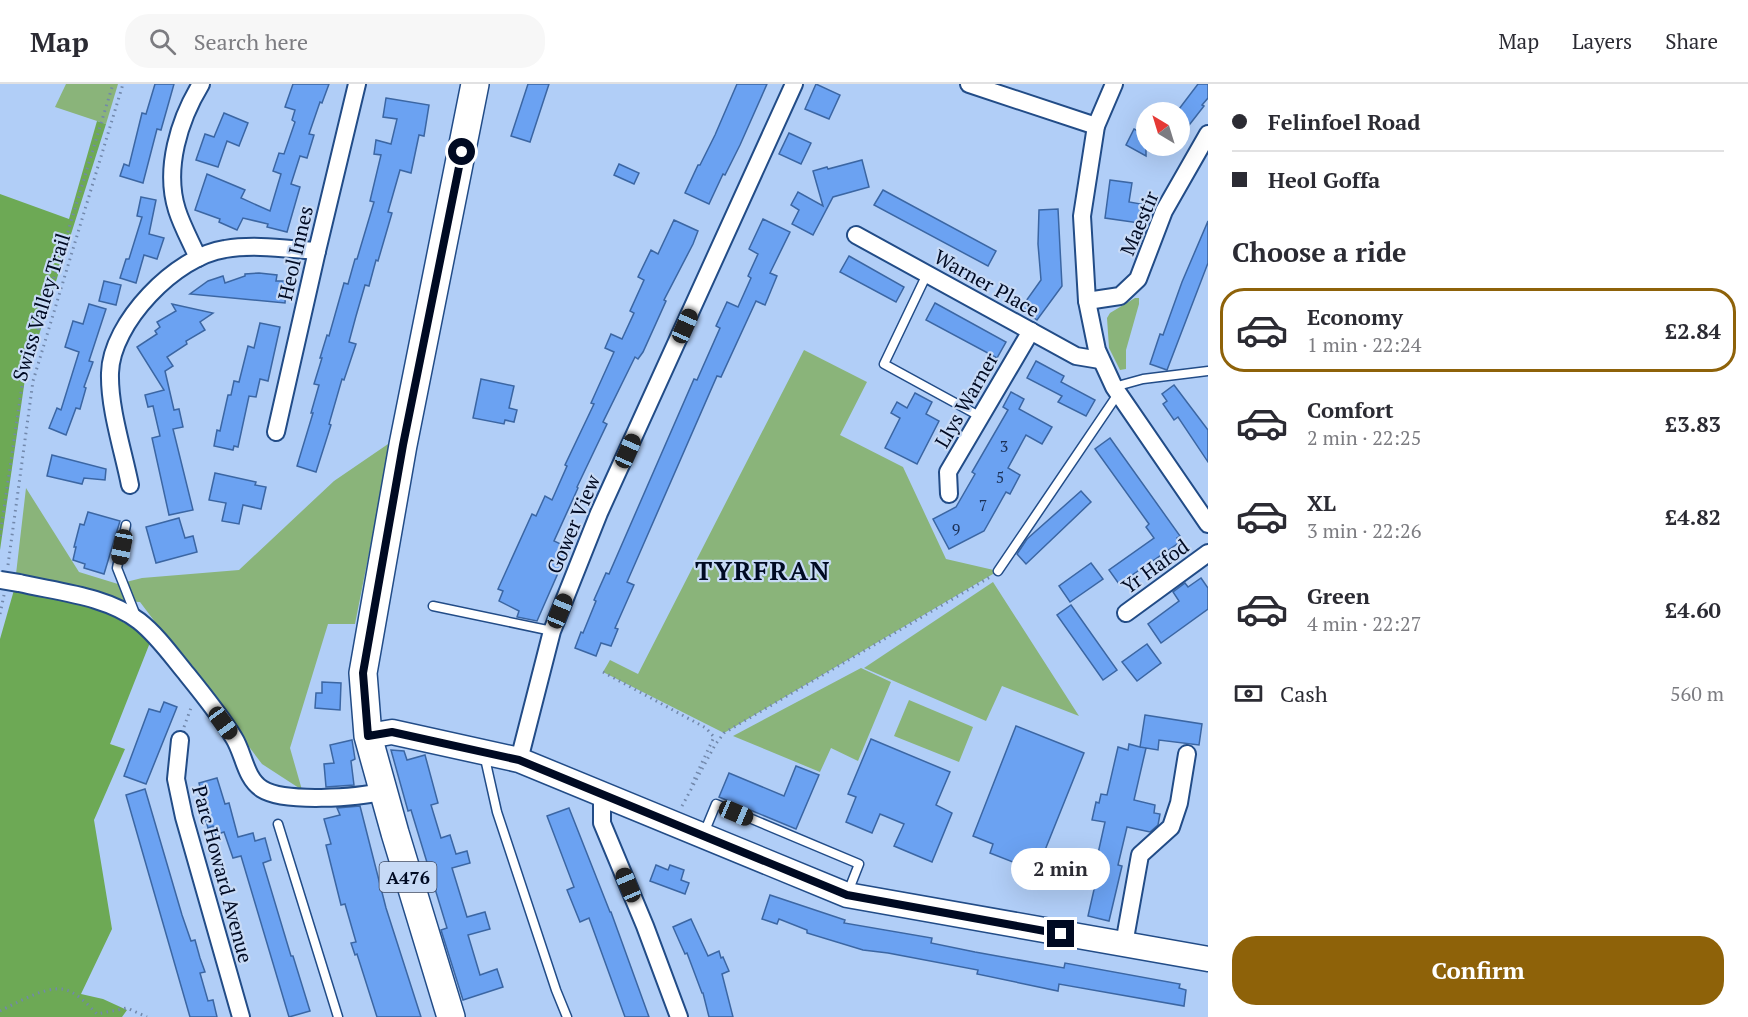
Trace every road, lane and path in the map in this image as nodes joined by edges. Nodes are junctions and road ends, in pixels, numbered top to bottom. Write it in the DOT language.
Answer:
graph roads {
  1 [pos="113,84"];
  2 [pos="123,84"];
  3 [pos="201,84"];
  4 [pos="357,84"];
  5 [pos="475,84"];
  6 [pos="794,84"];
  7 [pos="969,84"];
  8 [pos="1114,84"];
  9 [pos="1096,126"];
  10 [pos="1208,134"];
  11 [pos="856,235"];
  12 [pos="317,251"];
  13 [pos="198,258"];
  14 [pos="927,274"];
  15 [pos="1087,301"];
  16 [pos="1031,332"];
  17 [pos="1100,360"];
  18 [pos="1208,371"];
  19 [pos="1116,391"];
  20 [pos="981,417"];
  21 [pos="276,432"];
  22 [pos="130,485"];
  23 [pos="949,494"];
  24 [pos="1208,524"];
  25 [pos="126,525"];
  26 [pos="0,536"];
  27 [pos="1208,553"];
  28 [pos="998,571"];
  29 [pos="8,581"];
  30 [pos="433,606"];
  31 [pos="1126,613"];
  32 [pos="0,614"];
  33 [pos="137,620"];
  34 [pos="552,631"];
  35 [pos="603,672"];
  36 [pos="200,691"];
  37 [pos="368,736"];
  38 [pos="180,740"];
  39 [pos="483,751"];
  40 [pos="1187,754"];
  41 [pos="519,760"];
  42 [pos="383,791"];
  43 [pos="602,794"];
  44 [pos="673,823"];
  45 [pos="278,824"];
  46 [pos="703,835"];
  47 [pos="847,895"];
  48 [pos="1124,944"];
  49 [pos="1208,959"];
  50 [pos="0,1011"];
  51 [pos="147,1017"];
  52 [pos="241,1017"];
  53 [pos="338,1017"];
  54 [pos="451,1017"];
  55 [pos="567,1017"];
  56 [pos="679,1017"];
  1 -- 26 [label="path"];
  2 -- 29 [label="path, Swiss Valley Trail"];
  3 -- 13 [label="street"];
  4 -- 12 [label="street, Heol Innes"];
  5 -- 37 [label="main road, A476"];
  6 -- 34 [label="street, Gower View"];
  7 -- 9 [label="street"];
  8 -- 9 [label="street"];
  9 -- 15 [label="street"];
  10 -- 15 [label="street, Maestir"];
  11 -- 14 [label="street, Warner Place"];
  12 -- 13 [label="street"];
  12 -- 21 [label="street, Heol Innes"];
  13 -- 22 [label="street"];
  14 -- 16 [label="street, Warner Place"];
  14 -- 20 [label="lane"];
  15 -- 17 [label="street"];
  16 -- 17 [label="street, Warner Place"];
  16 -- 20 [label="street, Llys Warner"];
  17 -- 19 [label="street"];
  18 -- 19 [label="lane"];
  19 -- 24 [label="street"];
  19 -- 28 [label="lane"];
  20 -- 23 [label="street, Llys Warner"];
  25 -- 33 [label="lane"];
  27 -- 31 [label="street, Yr Hafod"];
  28 -- 44 [label="path"];
  29 -- 32 [label="path, Swiss Valley Trail"];
  29 -- 33 [label="street"];
  30 -- 34 [label="lane"];
  33 -- 36 [label="street"];
  34 -- 41 [label="street, Gower View"];
  35 -- 44 [label="path"];
  36 -- 38 [label="path"];
  36 -- 42 [label="street"];
  37 -- 39 [label="street"];
  37 -- 42 [label="main road, A476"];
  38 -- 52 [label="street, Parc Howard Avenue"];
  39 -- 41 [label="street"];
  39 -- 55 [label="lane"];
  40 -- 48 [label="street"];
  41 -- 43 [label="street"];
  42 -- 54 [label="main road, A476"];
  43 -- 44 [label="street"];
  43 -- 56 [label="street"];
  44 -- 46 [label="street"];
  45 -- 53 [label="lane"];
  46 -- 47 [label="street"];
  46 -- 47 [label="lane"];
  47 -- 48 [label="street"];
  48 -- 49 [label="street"];
  50 -- 51 [label="path"];
}
